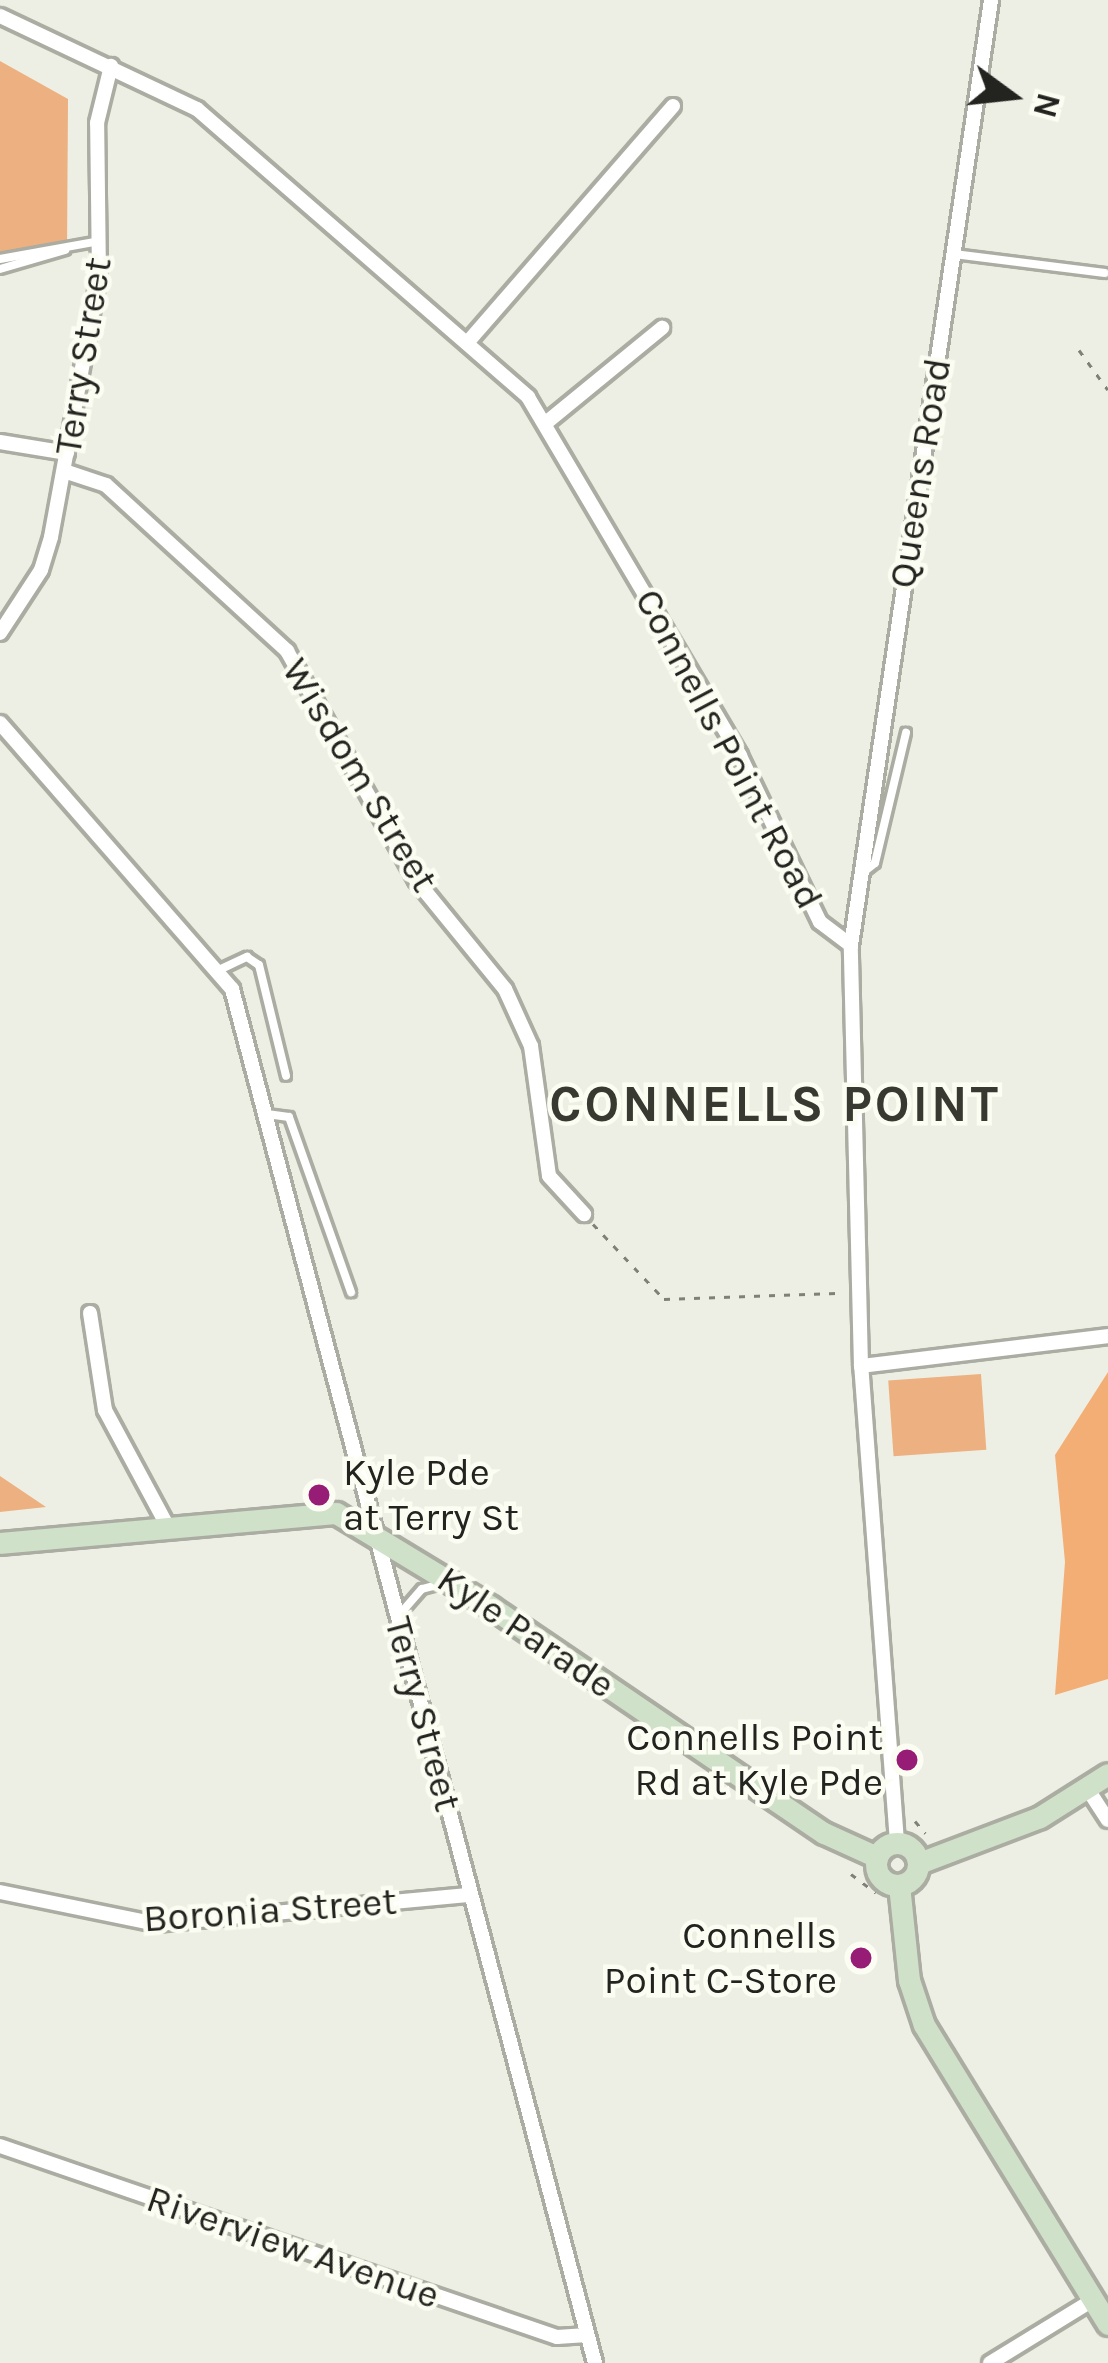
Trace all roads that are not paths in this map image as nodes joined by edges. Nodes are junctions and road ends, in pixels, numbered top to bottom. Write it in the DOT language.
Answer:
graph roads {
  1 [pos="991,0"];
  2 [pos="0,16"];
  3 [pos="111,66"];
  4 [pos="673,106"];
  5 [pos="102,241"];
  6 [pos="71,246"];
  7 [pos="954,254"];
  8 [pos="0,259"];
  9 [pos="0,269"];
  10 [pos="1106,273"];
  11 [pos="662,328"];
  12 [pos="467,343"];
  13 [pos="547,422"];
  14 [pos="0,442"];
  15 [pos="67,453"];
  16 [pos="64,471"];
  17 [pos="0,633"];
  18 [pos="0,723"];
  19 [pos="906,734"];
  20 [pos="858,875"];
  21 [pos="851,945"];
  22 [pos="221,969"];
  23 [pos="286,1076"];
  24 [pos="266,1114"];
  25 [pos="584,1214"];
  26 [pos="351,1292"];
  27 [pos="90,1313"];
  28 [pos="1108,1336"];
  29 [pos="861,1366"];
  30 [pos="167,1525"];
  31 [pos="375,1532"];
  32 [pos="0,1543"];
  33 [pos="452,1582"];
  34 [pos="398,1618"];
  35 [pos="1108,1774"];
  36 [pos="1087,1788"];
  37 [pos="1108,1820"];
  38 [pos="897,1842"];
  39 [pos="877,1858"];
  40 [pos="919,1863"];
  41 [pos="898,1885"];
  42 [pos="0,1892"];
  43 [pos="470,1895"];
  44 [pos="0,2146"];
  45 [pos="1093,2300"];
  46 [pos="1108,2324"];
  47 [pos="587,2335"];
  48 [pos="595,2363"];
  49 [pos="990,2363"];
  1 -- 7 [label="street, Queens Road"];
  2 -- 3 [label="street, Connells Point Road"];
  3 -- 5 [label="street, Terry Street"];
  3 -- 12 [label="street, Connells Point Road"];
  4 -- 12 [label="street"];
  5 -- 6 [label="lane"];
  5 -- 15 [label="street, Terry Street"];
  6 -- 8 [label="lane"];
  6 -- 9 [label="lane"];
  7 -- 10 [label="lane"];
  7 -- 20 [label="street, Queens Road"];
  11 -- 13 [label="street"];
  12 -- 13 [label="street, Connells Point Road"];
  13 -- 21 [label="street, Connells Point Road"];
  14 -- 15 [label="street"];
  15 -- 16 [label="street, Terry Street"];
  16 -- 17 [label="street, Terry Street"];
  16 -- 25 [label="street, Wisdom Street"];
  18 -- 22 [label="street, Terry Street"];
  19 -- 20 [label="lane"];
  20 -- 21 [label="street, Queens Road"];
  21 -- 29 [label="street, Connells Point Road"];
  22 -- 23 [label="lane"];
  22 -- 24 [label="street, Terry Street"];
  24 -- 26 [label="lane"];
  24 -- 31 [label="street, Terry Street"];
  27 -- 30 [label="street"];
  28 -- 29 [label="street"];
  29 -- 38 [label="street, Connells Point Road"];
  30 -- 31 [label="street, Kyle Parade"];
  30 -- 32 [label="street, Kyle Parade"];
  31 -- 33 [label="street, Kyle Parade"];
  31 -- 34 [label="street, Terry Street"];
  33 -- 34 [label="lane"];
  33 -- 39 [label="street, Kyle Parade"];
  34 -- 43 [label="street, Terry Street"];
  35 -- 36 [label="street"];
  36 -- 37 [label="street"];
  36 -- 40 [label="street"];
  38 -- 39 [label="street"];
  38 -- 40 [label="street"];
  39 -- 41 [label="street"];
  40 -- 41 [label="street"];
  41 -- 45 [label="street"];
  42 -- 43 [label="street, Boronia Street"];
  43 -- 47 [label="street, Terry Street"];
  44 -- 47 [label="street, Riverview Avenue"];
  45 -- 46 [label="street"];
  45 -- 49 [label="street"];
  47 -- 48 [label="street, Terry Street"];
}
